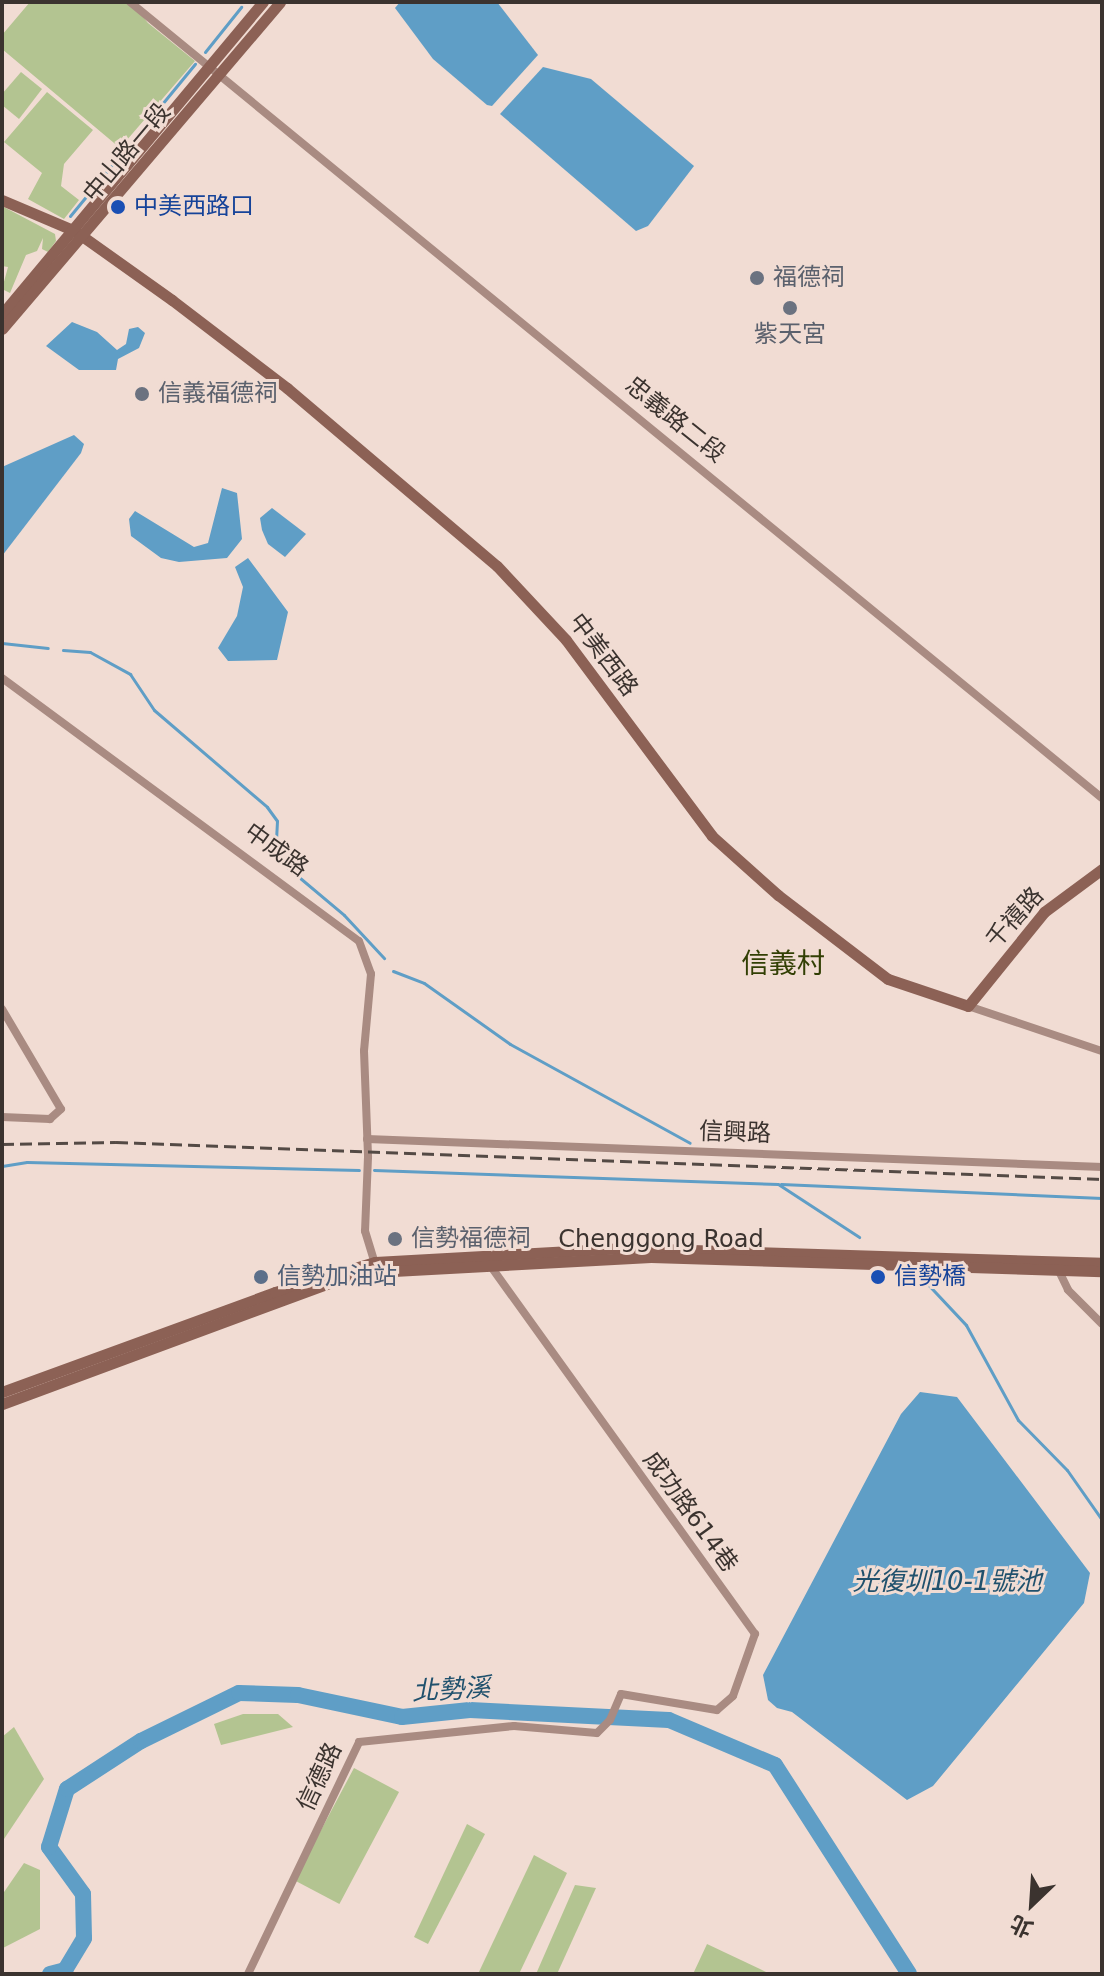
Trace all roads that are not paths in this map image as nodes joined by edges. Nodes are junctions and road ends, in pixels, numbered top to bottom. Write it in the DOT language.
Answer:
graph roads {
  1 [pos="130,2"];
  2 [pos="263,2"];
  3 [pos="280,2"];
  4 [pos="212,67"];
  5 [pos="222,75"];
  6 [pos="2,200"];
  7 [pos="79,235"];
  8 [pos="2,314"];
  9 [pos="2,329"];
  10 [pos="2,678"];
  11 [pos="1102,798"];
  12 [pos="1102,869"];
  13 [pos="968,1006"];
  14 [pos="2,1009"];
  15 [pos="1102,1051"];
  16 [pos="2,1117"];
  17 [pos="367,1139"];
  18 [pos="1102,1167"];
  19 [pos="488,1259"];
  20 [pos="1102,1263"];
  21 [pos="1058,1266"];
  22 [pos="375,1267"];
  23 [pos="1102,1271"];
  24 [pos="1102,1324"];
  25 [pos="2,1392"];
  26 [pos="2,1404"];
  27 [pos="610,1720"];
  28 [pos="248,1974"];
  1 -- 4 [label="street, 忠義路二段"];
  2 -- 4 [label="street, 中山路一段"];
  3 -- 5 [label="street, 中山路一段"];
  4 -- 5 [label="street, 忠義路二段"];
  4 -- 7 [label="street, 中山路一段"];
  5 -- 7 [label="street, 中山路一段"];
  5 -- 11 [label="street, 忠義路二段"];
  6 -- 7 [label="street, 中美西路"];
  7 -- 8 [label="street, 中山路一段"];
  7 -- 9 [label="street, 中山路一段"];
  7 -- 13 [label="street, 中美西路"];
  10 -- 17 [label="street, 中成路"];
  12 -- 13 [label="street, 千禧路"];
  13 -- 15 [label="street, 中美西路"];
  14 -- 16 [label="street"];
  17 -- 18 [label="street, 信興路"];
  17 -- 22 [label="street, 中成路"];
  19 -- 21 [label="street, Chenggong Road"];
  19 -- 22 [label="street, Chenggong Road"];
  19 -- 27 [label="street, 成功路614巷"];
  20 -- 21 [label="street, Chenggong Road"];
  21 -- 23 [label="street, Chenggong Road"];
  21 -- 24 [label="street"];
  22 -- 25 [label="street, Chenggong Road"];
  22 -- 26 [label="street, Chenggong Road"];
  27 -- 28 [label="street, 信德路"];
}
